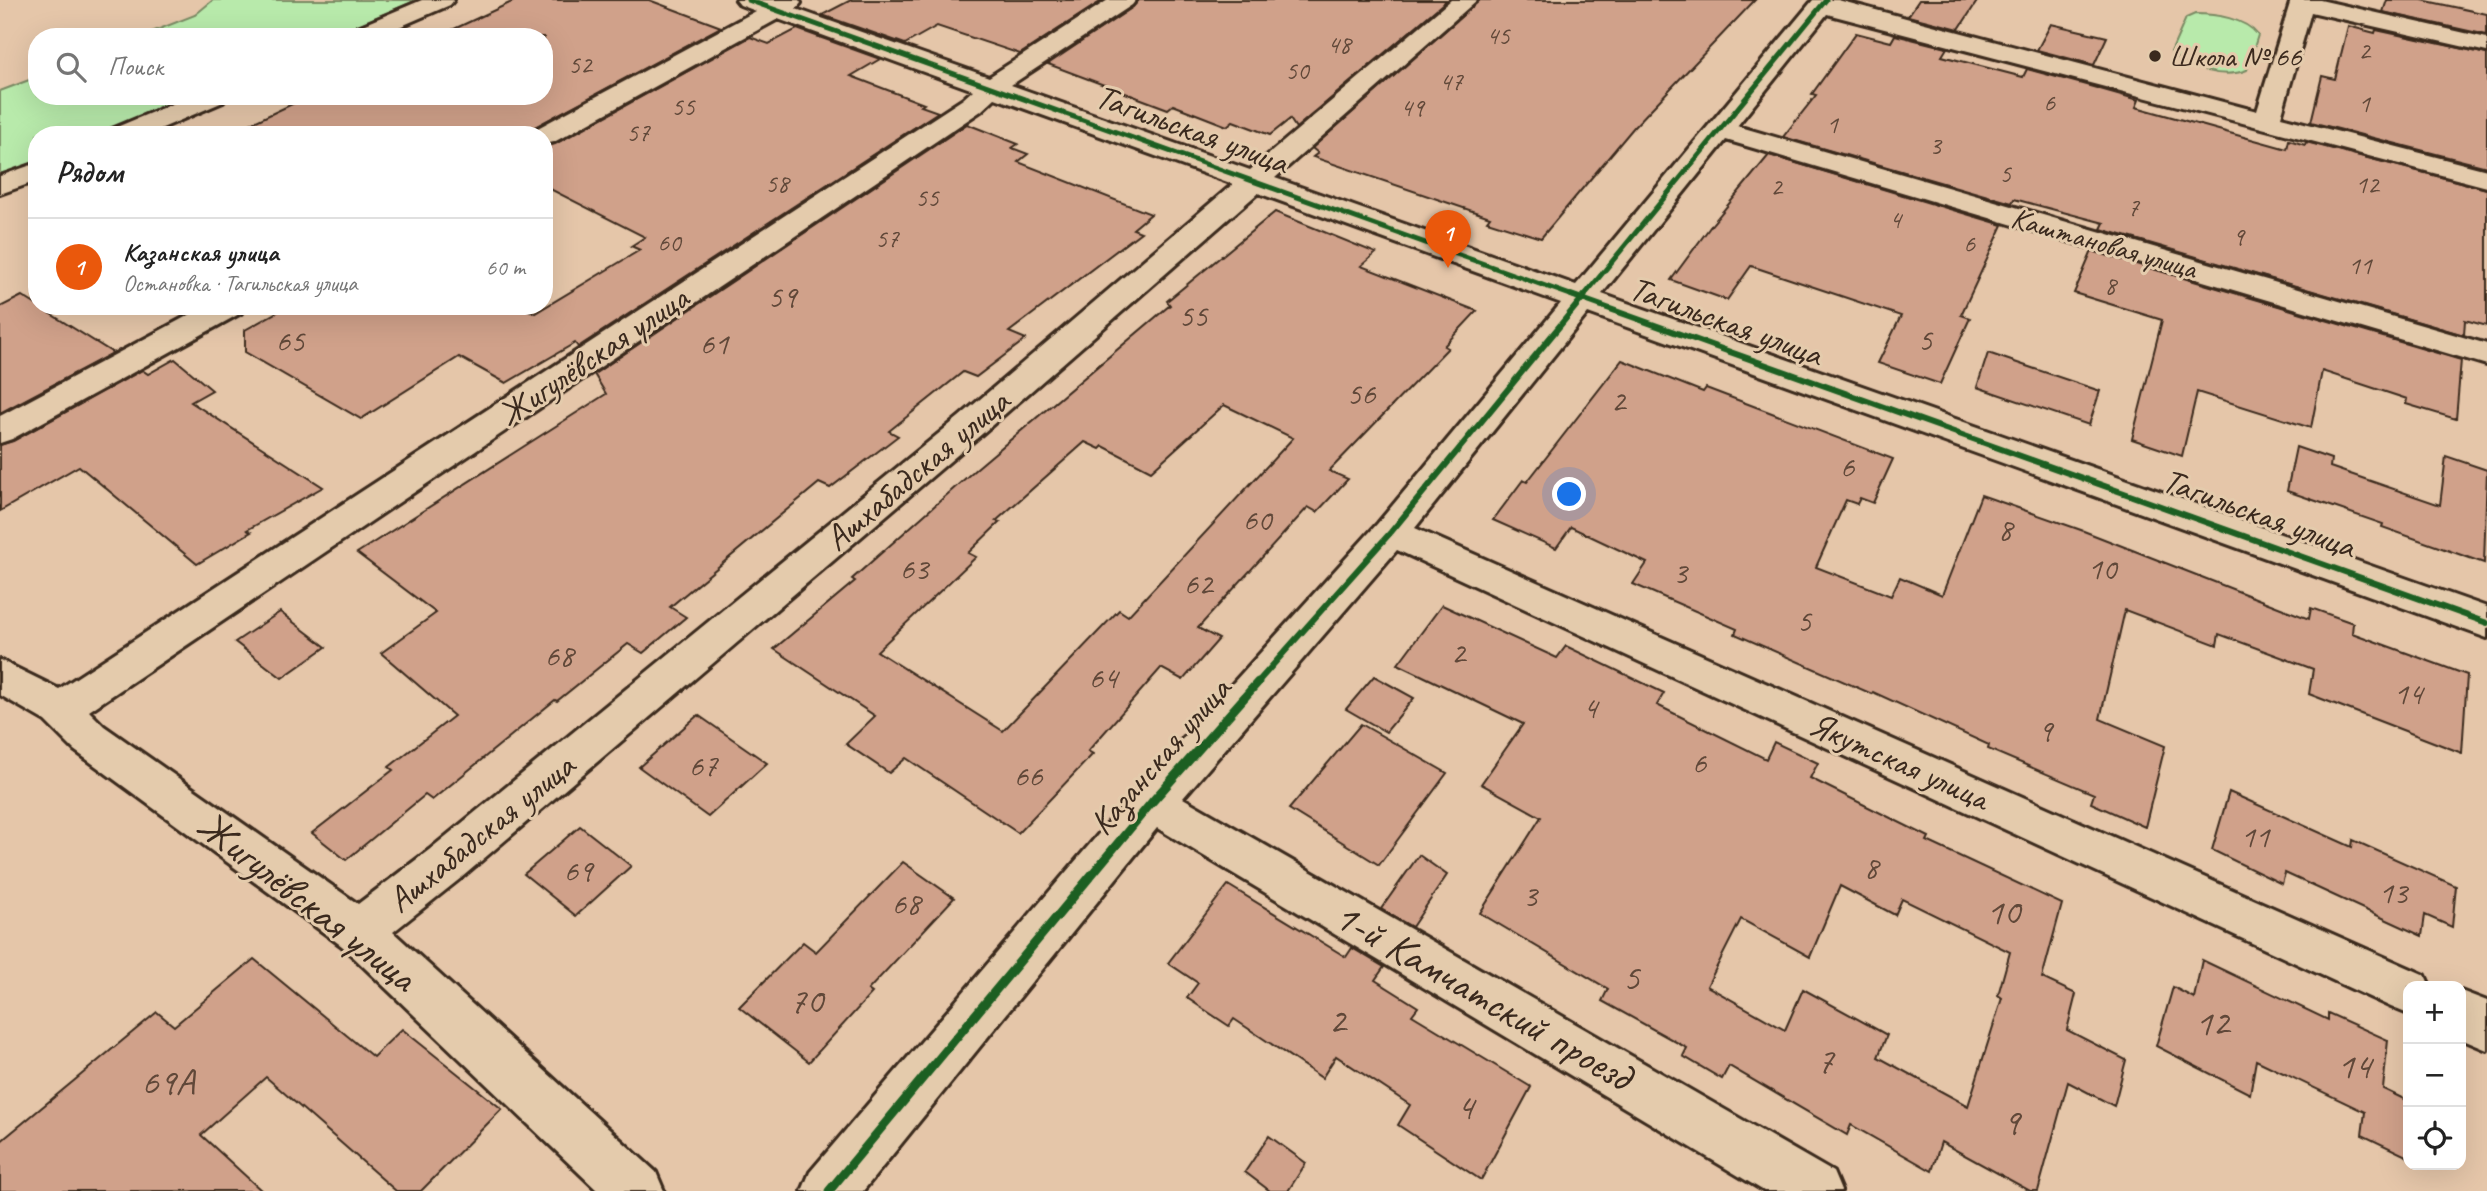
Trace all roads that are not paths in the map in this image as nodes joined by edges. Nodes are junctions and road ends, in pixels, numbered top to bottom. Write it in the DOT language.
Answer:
graph roads {
  1 [pos="442,0"];
  2 [pos="748,0"];
  3 [pos="1124,0"];
  4 [pos="1465,0"];
  5 [pos="2302,1"];
  6 [pos="1824,3"];
  7 [pos="785,5"];
  8 [pos="376,28"];
  9 [pos="2487,45"];
  10 [pos="993,86"];
  11 [pos="193,105"];
  12 [pos="2267,121"];
  13 [pos="143,126"];
  14 [pos="1722,130"];
  15 [pos="553,131"];
  16 [pos="28,175"];
  17 [pos="2487,178"];
  18 [pos="1254,180"];
  19 [pos="0,186"];
  20 [pos="1583,297"];
  21 [pos="213,315"];
  22 [pos="2487,355"];
  23 [pos="0,431"];
  24 [pos="1391,532"];
  25 [pos="2487,623"];
  26 [pos="0,676"];
  27 [pos="60,709"];
  28 [pos="1152,802"];
  29 [pos="359,931"];
  30 [pos="2403,988"];
  31 [pos="2466,1016"];
  32 [pos="2487,1026"];
  33 [pos="637,1191"];
  34 [pos="829,1191"];
  35 [pos="1814,1191"];
  1 -- 8 [label="street"];
  2 -- 7 [label="street, Тагильская улица"];
  3 -- 10 [label="street, Жигулёвская улица"];
  4 -- 18 [label="street, Ашхабадская улица"];
  5 -- 9 [label="street"];
  5 -- 12 [label="street"];
  6 -- 12 [label="street"];
  6 -- 14 [label="street, Казанская улица"];
  7 -- 10 [label="street, Тагильская улица"];
  7 -- 15 [label="street"];
  10 -- 18 [label="street, Тагильская улица"];
  10 -- 27 [label="street, Жигулёвская улица"];
  11 -- 13 [label="street"];
  12 -- 17 [label="street"];
  14 -- 20 [label="street, Казанская улица"];
  14 -- 22 [label="street, Каштановая улица"];
  16 -- 19 [label="street"];
  18 -- 20 [label="street, Тагильская улица"];
  18 -- 29 [label="street, Ашхабадская улица"];
  20 -- 24 [label="street, Казанская улица"];
  20 -- 25 [label="street, Тагильская улица"];
  21 -- 23 [label="street"];
  24 -- 28 [label="street, Казанская улица"];
  24 -- 30 [label="street, Якутская улица"];
  26 -- 27 [label="street, Жигулёвская улица"];
  27 -- 29 [label="street, Жигулёвская улица"];
  28 -- 34 [label="street, Казанская улица"];
  28 -- 35 [label="street, 1-й Камчатский проезд"];
  29 -- 33 [label="street, Жигулёвская улица"];
  31 -- 32 [label="street"];
}
